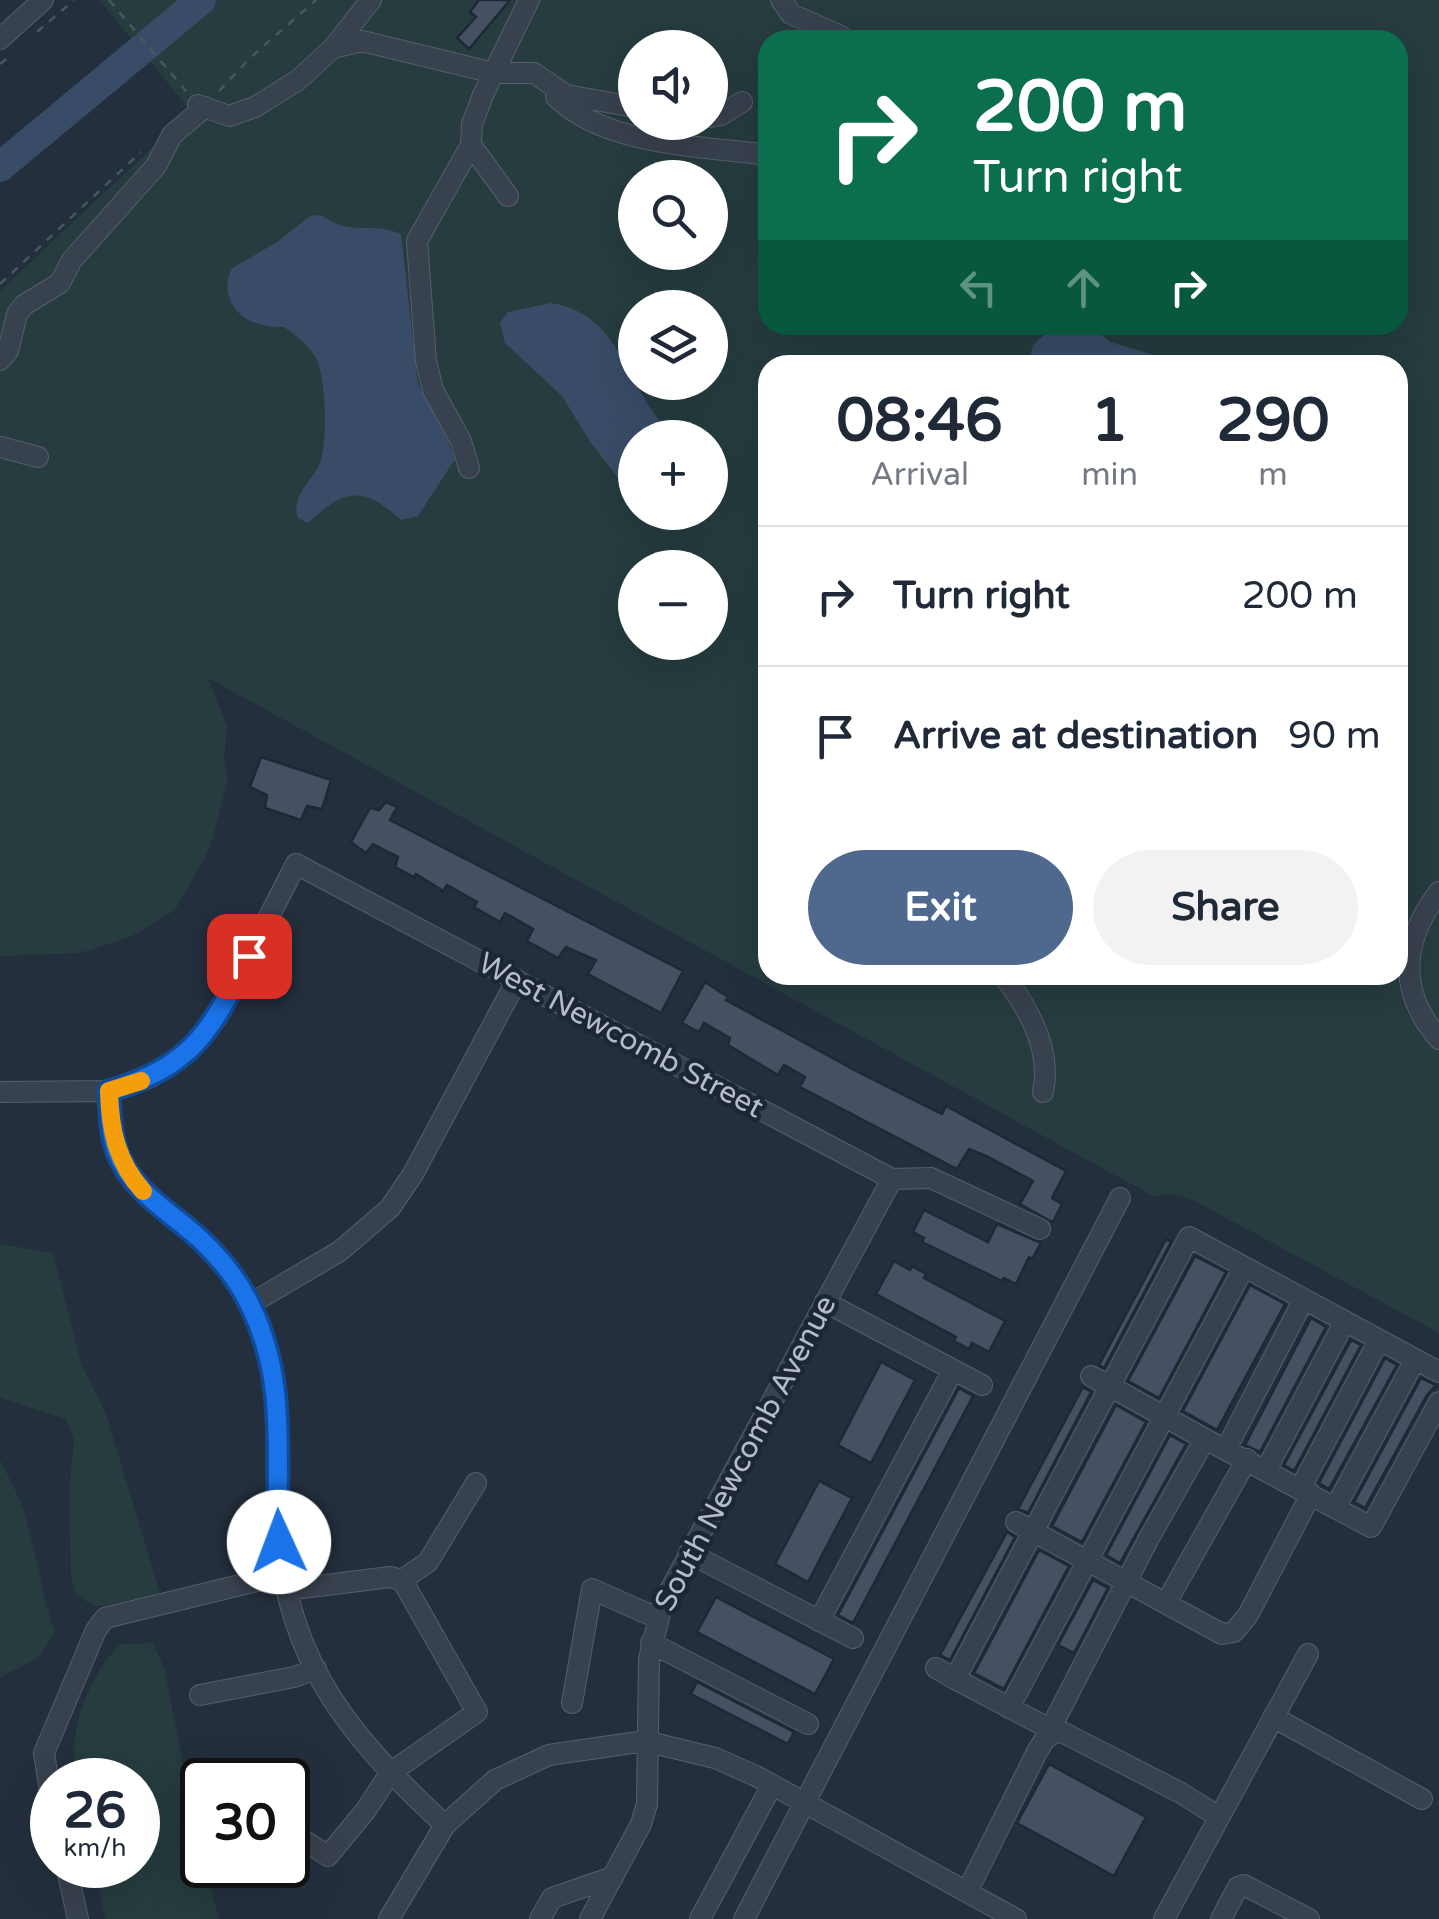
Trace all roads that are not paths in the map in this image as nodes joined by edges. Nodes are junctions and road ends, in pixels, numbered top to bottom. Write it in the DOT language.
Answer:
graph roads {
  1 [pos="44,0"];
  2 [pos="371,0"];
  3 [pos="529,0"];
  4 [pos="782,0"];
  5 [pos="827,30"];
  6 [pos="0,38"];
  7 [pos="332,48"];
  8 [pos="494,73"];
  9 [pos="534,74"];
  10 [pos="742,102"];
  11 [pos="618,104"];
  12 [pos="728,110"];
  13 [pos="471,145"];
  14 [pos="758,154"];
  15 [pos="508,196"];
  16 [pos="0,360"];
  17 [pos="0,447"];
  18 [pos="38,456"];
  19 [pos="469,468"];
  20 [pos="1439,892"];
  21 [pos="517,980"];
  22 [pos="1011,985"];
  23 [pos="1439,1039"];
  24 [pos="109,1091"];
  25 [pos="0,1092"];
  26 [pos="1043,1092"];
  27 [pos="892,1179"];
  28 [pos="1120,1198"];
  29 [pos="1040,1229"];
  30 [pos="1244,1267"];
  31 [pos="1304,1299"];
  32 [pos="825,1302"];
  33 [pos="250,1304"];
  34 [pos="1345,1322"];
  35 [pos="1380,1340"];
  36 [pos="1415,1360"];
  37 [pos="954,1370"];
  38 [pos="1439,1372"];
  39 [pos="1090,1376"];
  40 [pos="982,1385"];
  41 [pos="1110,1386"];
  42 [pos="1439,1402"];
  43 [pos="1165,1416"];
  44 [pos="1206,1439"];
  45 [pos="1226,1449"];
  46 [pos="1246,1459"];
  47 [pos="1266,1470"];
  48 [pos="476,1483"];
  49 [pos="1305,1492"];
  50 [pos="1336,1508"];
  51 [pos="1025,1526"];
  52 [pos="690,1553"];
  53 [pos="1088,1560"];
  54 [pos="402,1580"];
  55 [pos="1128,1580"];
  56 [pos="284,1582"];
  57 [pos="1166,1603"];
  58 [pos="657,1618"];
  59 [pos="819,1621"];
  60 [pos="853,1638"];
  61 [pos="651,1643"];
  62 [pos="1308,1654"];
  63 [pos="316,1669"];
  64 [pos="200,1695"];
  65 [pos="572,1703"];
  66 [pos="1010,1708"];
  67 [pos="1274,1716"];
  68 [pos="808,1724"];
  69 [pos="1048,1734"];
  70 [pos="646,1740"];
  71 [pos="45,1758"];
  72 [pos="390,1773"];
  73 [pos="772,1785"];
  74 [pos="1422,1798"];
  75 [pos="806,1803"];
  76 [pos="1219,1817"];
  77 [pos="445,1824"];
  78 [pos="310,1844"];
  79 [pos="612,1877"];
  80 [pos="71,1888"];
  81 [pos="967,1892"];
  82 [pos="78,1919"];
  83 [pos="389,1919"];
  84 [pos="540,1919"];
  85 [pos="590,1919"];
  86 [pos="700,1919"];
  87 [pos="744,1919"];
  88 [pos="1016,1919"];
  89 [pos="1164,1919"];
  90 [pos="1221,1919"];
  91 [pos="1309,1919"];
  1 -- 6 [label="street"];
  2 -- 7 [label="street"];
  3 -- 8 [label="street"];
  4 -- 5 [label="street"];
  7 -- 8 [label="street"];
  7 -- 16 [label="street"];
  8 -- 9 [label="street"];
  8 -- 13 [label="street"];
  9 -- 11 [label="street"];
  9 -- 14 [label="street"];
  10 -- 12 [label="street"];
  13 -- 15 [label="street"];
  13 -- 19 [label="street"];
  17 -- 18 [label="street"];
  20 -- 23 [label="street"];
  21 -- 24 [label="street, West Newcomb Street"];
  21 -- 27 [label="street, West Newcomb Street"];
  21 -- 33 [label="street"];
  22 -- 26 [label="street"];
  24 -- 25 [label="street"];
  24 -- 33 [label="street"];
  27 -- 29 [label="street"];
  27 -- 32 [label="street, South Newcomb Avenue"];
  28 -- 75 [label="street"];
  30 -- 31 [label="street"];
  30 -- 41 [label="street"];
  30 -- 43 [label="street"];
  31 -- 34 [label="street"];
  31 -- 45 [label="street"];
  32 -- 37 [label="street"];
  32 -- 52 [label="street, South Newcomb Avenue"];
  33 -- 56 [label="street"];
  34 -- 35 [label="street"];
  34 -- 47 [label="street"];
  35 -- 36 [label="street"];
  35 -- 49 [label="street"];
  36 -- 38 [label="street"];
  36 -- 50 [label="street"];
  37 -- 40 [label="street"];
  37 -- 59 [label="street"];
  39 -- 41 [label="street"];
  41 -- 43 [label="street"];
  41 -- 51 [label="street"];
  42 -- 50 [label="street"];
  43 -- 44 [label="street"];
  43 -- 53 [label="street"];
  44 -- 45 [label="street"];
  44 -- 55 [label="street"];
  45 -- 46 [label="street"];
  46 -- 47 [label="street"];
  46 -- 57 [label="street"];
  47 -- 49 [label="street"];
  48 -- 54 [label="street"];
  49 -- 50 [label="street"];
  49 -- 57 [label="street"];
  51 -- 53 [label="street"];
  51 -- 66 [label="street"];
  52 -- 58 [label="street, South Newcomb Avenue"];
  52 -- 59 [label="street"];
  53 -- 55 [label="street"];
  53 -- 66 [label="street"];
  54 -- 56 [label="street"];
  54 -- 72 [label="street"];
  55 -- 57 [label="street"];
  55 -- 69 [label="street"];
  56 -- 63 [label="street"];
  56 -- 71 [label="street"];
  58 -- 61 [label="street, South Newcomb Avenue"];
  58 -- 65 [label="street"];
  59 -- 60 [label="street"];
  61 -- 68 [label="street"];
  61 -- 70 [label="street, South Newcomb Avenue"];
  62 -- 67 [label="street"];
  63 -- 64 [label="street"];
  63 -- 72 [label="street"];
  66 -- 69 [label="street"];
  67 -- 74 [label="street"];
  67 -- 76 [label="street"];
  69 -- 76 [label="street"];
  69 -- 81 [label="street"];
  70 -- 73 [label="street"];
  70 -- 77 [label="street"];
  70 -- 79 [label="street, South Newcomb Avenue"];
  72 -- 77 [label="street"];
  72 -- 78 [label="street"];
  73 -- 75 [label="street"];
  73 -- 86 [label="street"];
  75 -- 81 [label="street"];
  75 -- 87 [label="street"];
  76 -- 89 [label="street"];
  77 -- 83 [label="street"];
  79 -- 84 [label="street"];
  79 -- 85 [label="street, South Newcomb Avenue"];
  80 -- 82 [label="street"];
  81 -- 88 [label="street"];
  90 -- 91 [label="street"];
}
